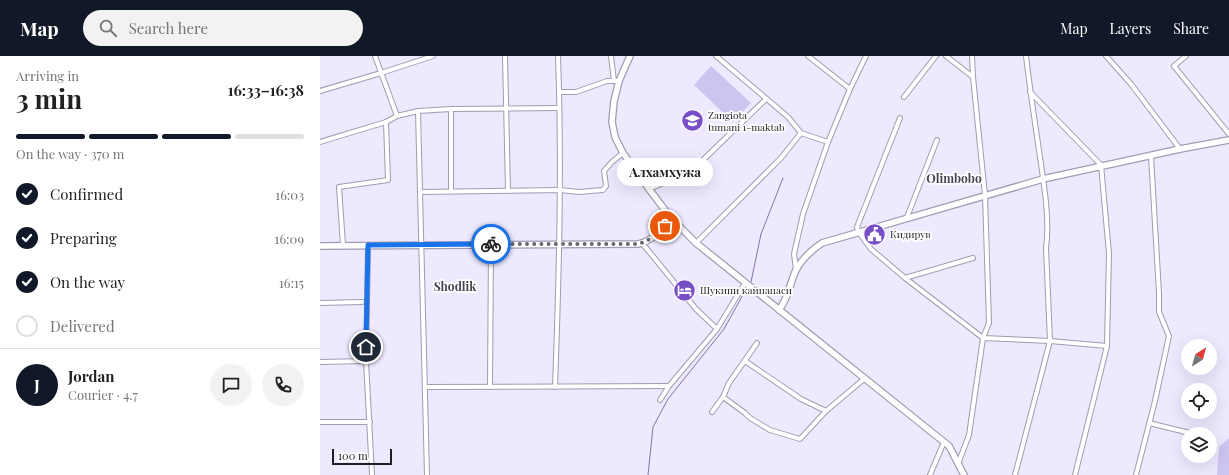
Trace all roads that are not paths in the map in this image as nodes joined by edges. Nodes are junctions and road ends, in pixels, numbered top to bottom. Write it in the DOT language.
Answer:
graph roads {
  1 [pos="375,56"];
  2 [pos="433,56"];
  3 [pos="505,56"];
  4 [pos="558,56"];
  5 [pos="611,56"];
  6 [pos="630,56"];
  7 [pos="716,56"];
  8 [pos="808,56"];
  9 [pos="865,56"];
  10 [pos="936,56"];
  11 [pos="946,56"];
  12 [pos="972,56"];
  13 [pos="1026,56"];
  14 [pos="1106,56"];
  15 [pos="1186,56"];
  16 [pos="381,73"];
  17 [pos="972,77"];
  18 [pos="617,81"];
  19 [pos="850,89"];
  20 [pos="320,90"];
  21 [pos="559,92"];
  22 [pos="1030,92"];
  23 [pos="904,97"];
  24 [pos="766,99"];
  25 [pos="559,108"];
  26 [pos="451,109"];
  27 [pos="507,109"];
  28 [pos="418,111"];
  29 [pos="397,116"];
  30 [pos="900,118"];
  31 [pos="386,122"];
  32 [pos="801,133"];
  33 [pos="1229,134"];
  34 [pos="937,140"];
  35 [pos="1229,140"];
  36 [pos="320,142"];
  37 [pos="828,142"];
  38 [pos="1180,149"];
  39 [pos="624,154"];
  40 [pos="1151,156"];
  41 [pos="1101,165"];
  42 [pos="1043,179"];
  43 [pos="649,189"];
  44 [pos="560,190"];
  45 [pos="451,191"];
  46 [pos="508,191"];
  47 [pos="420,192"];
  48 [pos="985,195"];
  49 [pos="907,217"];
  50 [pos="672,218"];
  51 [pos="858,232"];
  52 [pos="642,243"];
  53 [pos="696,243"];
  54 [pos="422,244"];
  55 [pos="491,244"];
  56 [pos="560,244"];
  57 [pos="343,245"];
  58 [pos="368,245"];
  59 [pos="320,246"];
  60 [pos="973,258"];
  61 [pos="796,270"];
  62 [pos="905,278"];
  63 [pos="745,283"];
  64 [pos="362,302"];
  65 [pos="320,303"];
  66 [pos="779,310"];
  67 [pos="717,329"];
  68 [pos="983,338"];
  69 [pos="1050,341"];
  70 [pos="757,343"];
  71 [pos="1107,346"];
  72 [pos="366,361"];
  73 [pos="745,361"];
  74 [pos="320,362"];
  75 [pos="864,379"];
  76 [pos="670,386"];
  77 [pos="425,387"];
  78 [pos="490,387"];
  79 [pos="555,387"];
  80 [pos="723,397"];
  81 [pos="660,400"];
  82 [pos="826,411"];
  83 [pos="712,412"];
  84 [pos="320,422"];
  85 [pos="370,422"];
  86 [pos="1149,424"];
  87 [pos="1181,431"];
  88 [pos="944,442"];
  89 [pos="958,464"];
  90 [pos="372,475"];
  91 [pos="427,475"];
  92 [pos="930,475"];
  93 [pos="964,475"];
  94 [pos="1015,475"];
  95 [pos="1075,475"];
  96 [pos="1136,475"];
  1 -- 16 [label="street"];
  2 -- 16 [label="street"];
  3 -- 27 [label="street"];
  4 -- 21 [label="street"];
  5 -- 18 [label="street"];
  6 -- 18 [label="main road"];
  7 -- 24 [label="street"];
  8 -- 19 [label="street"];
  9 -- 19 [label="street"];
  10 -- 23 [label="street"];
  11 -- 17 [label="street"];
  12 -- 17 [label="street"];
  13 -- 22 [label="street"];
  14 -- 38 [label="street"];
  15 -- 33 [label="street"];
  16 -- 20 [label="street"];
  16 -- 29 [label="street"];
  17 -- 48 [label="street"];
  18 -- 21 [label="street"];
  18 -- 39 [label="main road"];
  19 -- 37 [label="street"];
  21 -- 25 [label="street"];
  22 -- 41 [label="street"];
  22 -- 42 [label="street"];
  24 -- 32 [label="street"];
  24 -- 43 [label="street"];
  25 -- 27 [label="street"];
  25 -- 44 [label="street"];
  26 -- 27 [label="street"];
  26 -- 28 [label="street"];
  26 -- 45 [label="street"];
  27 -- 46 [label="street"];
  28 -- 29 [label="street"];
  28 -- 47 [label="street"];
  29 -- 31 [label="street"];
  30 -- 51 [label="street"];
  31 -- 36 [label="street"];
  31 -- 57 [label="street"];
  32 -- 37 [label="street"];
  32 -- 53 [label="street"];
  34 -- 49 [label="street"];
  35 -- 38 [label="main road"];
  37 -- 61 [label="street"];
  38 -- 40 [label="main road"];
  39 -- 43 [label="main road"];
  39 -- 44 [label="street"];
  40 -- 41 [label="main road"];
  40 -- 86 [label="street"];
  41 -- 42 [label="main road"];
  41 -- 71 [label="street"];
  42 -- 48 [label="main road"];
  42 -- 69 [label="street"];
  43 -- 50 [label="main road"];
  44 -- 46 [label="street"];
  44 -- 56 [label="street"];
  45 -- 46 [label="street"];
  45 -- 47 [label="street"];
  47 -- 54 [label="street"];
  48 -- 49 [label="main road"];
  48 -- 68 [label="street"];
  49 -- 51 [label="main road"];
  50 -- 52 [label="main road"];
  50 -- 53 [label="main road"];
  51 -- 61 [label="main road"];
  51 -- 62 [label="street"];
  52 -- 56 [label="main road"];
  52 -- 67 [label="street"];
  53 -- 63 [label="main road"];
  54 -- 55 [label="main road"];
  54 -- 58 [label="main road"];
  54 -- 77 [label="street"];
  55 -- 56 [label="main road"];
  55 -- 78 [label="street"];
  56 -- 79 [label="street"];
  57 -- 58 [label="main road"];
  57 -- 59 [label="main road"];
  58 -- 72 [label="street"];
  60 -- 62 [label="street"];
  61 -- 66 [label="main road"];
  62 -- 68 [label="street"];
  63 -- 66 [label="main road"];
  63 -- 67 [label="street"];
  64 -- 65 [label="street"];
  66 -- 75 [label="main road"];
  67 -- 76 [label="street"];
  68 -- 69 [label="street"];
  68 -- 89 [label="street"];
  69 -- 71 [label="street"];
  69 -- 94 [label="street"];
  70 -- 73 [label="street"];
  71 -- 95 [label="street"];
  72 -- 74 [label="street"];
  72 -- 85 [label="street"];
  73 -- 80 [label="street"];
  73 -- 82 [label="street"];
  75 -- 82 [label="street"];
  75 -- 88 [label="main road"];
  76 -- 79 [label="street"];
  76 -- 81 [label="street"];
  77 -- 78 [label="street"];
  77 -- 91 [label="street"];
  78 -- 79 [label="street"];
  80 -- 82 [label="street"];
  80 -- 83 [label="street"];
  84 -- 85 [label="street"];
  85 -- 90 [label="street"];
  86 -- 87 [label="street"];
  86 -- 96 [label="street"];
  88 -- 89 [label="main road"];
  88 -- 92 [label="street"];
  89 -- 93 [label="main road"];
}
